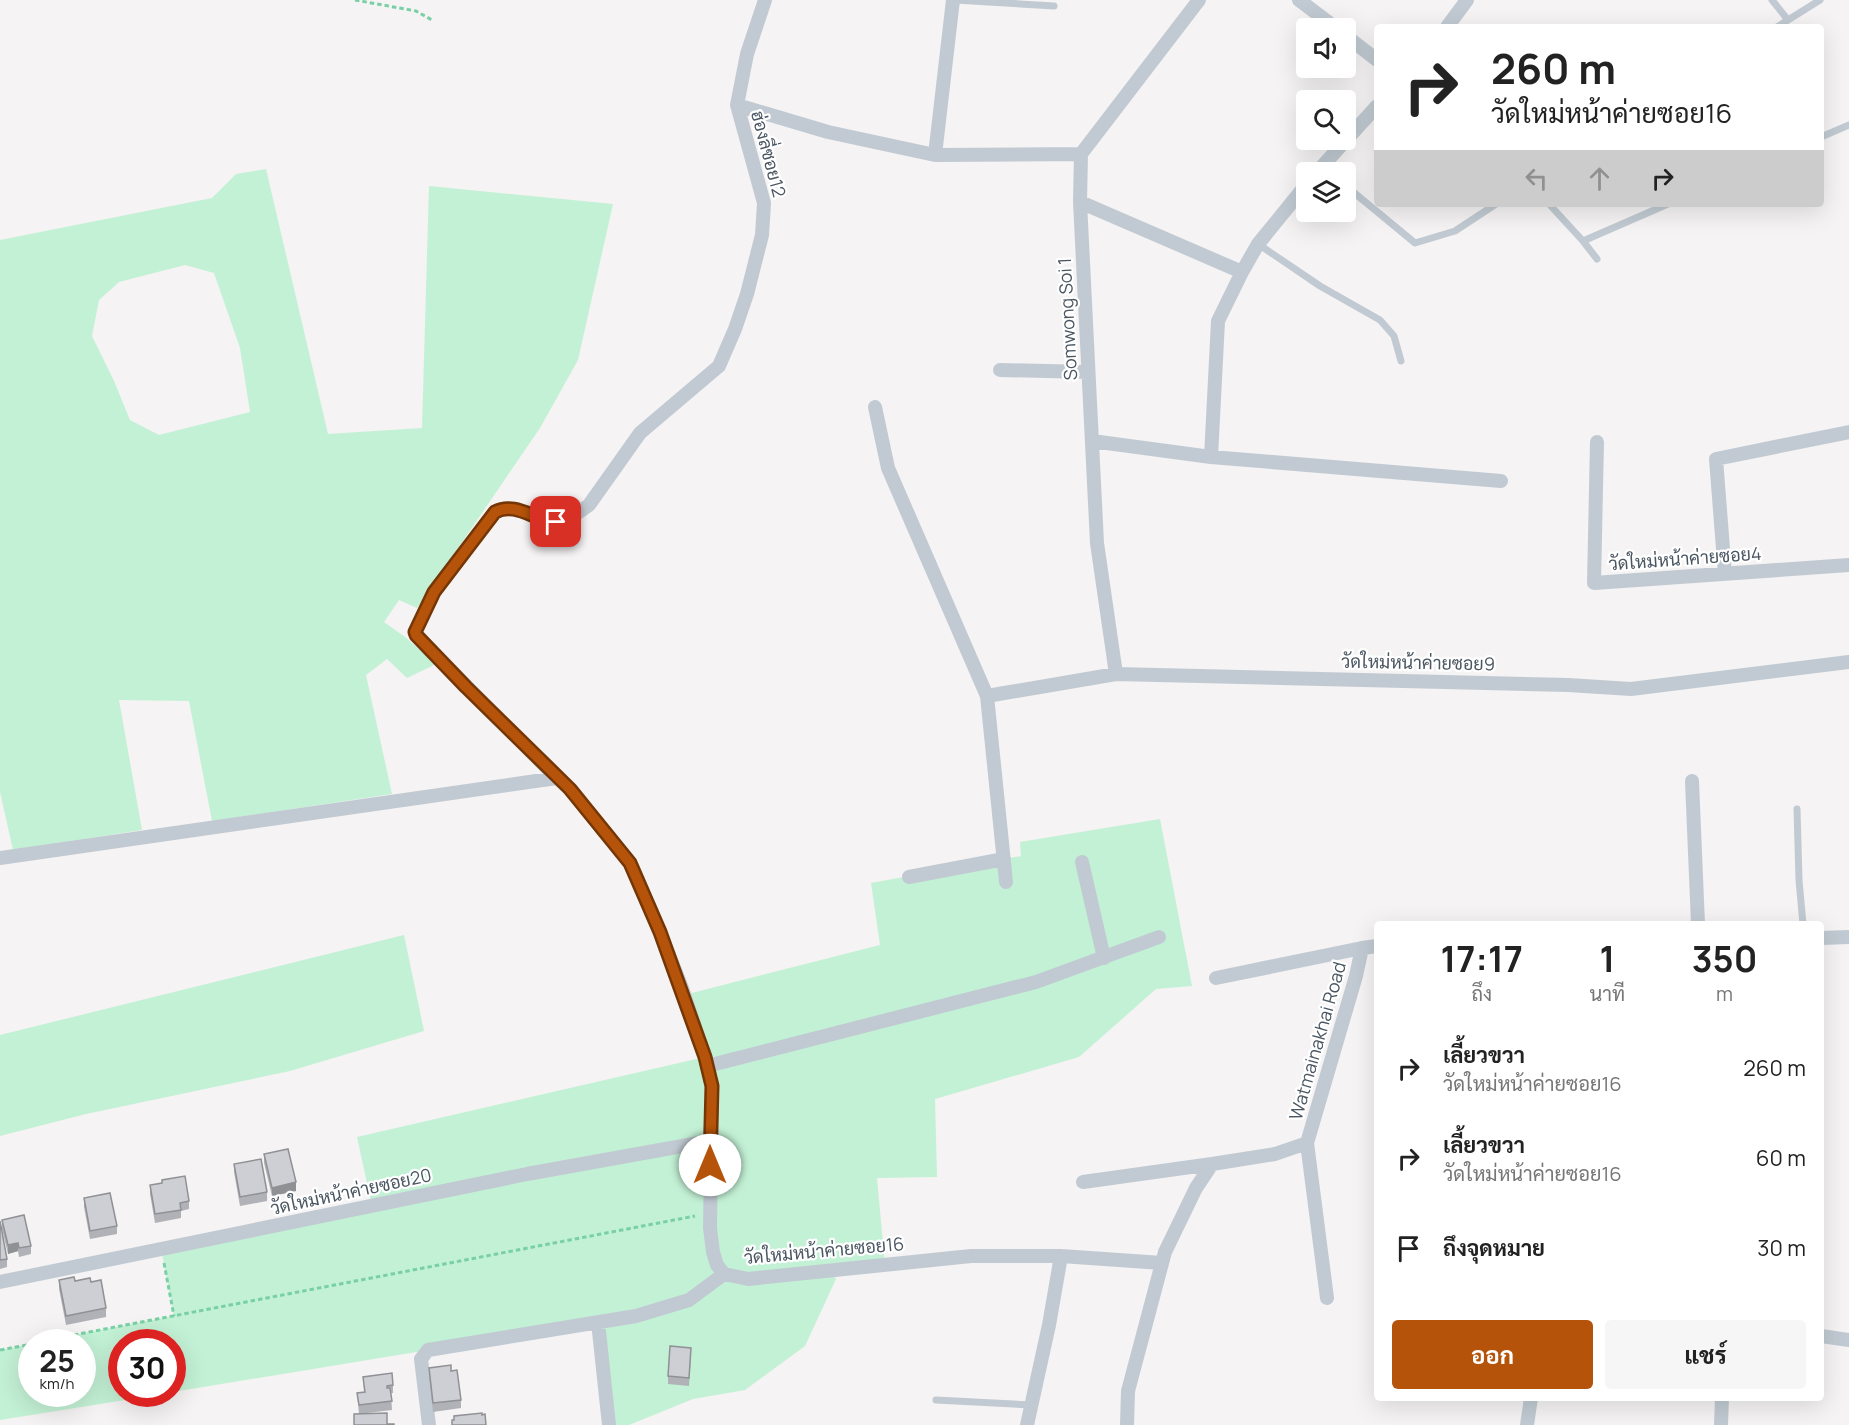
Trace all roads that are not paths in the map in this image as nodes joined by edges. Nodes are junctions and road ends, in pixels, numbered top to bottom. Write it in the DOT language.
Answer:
graph roads {
  1 [pos="765,0"];
  2 [pos="955,0"];
  3 [pos="1199,0"];
  4 [pos="1299,0"];
  5 [pos="1467,0"];
  6 [pos="1772,0"];
  7 [pos="1820,0"];
  8 [pos="1314,5"];
  9 [pos="1054,6"];
  10 [pos="1326,18"];
  11 [pos="1788,20"];
  12 [pos="1449,24"];
  13 [pos="1782,24"];
  14 [pos="1356,44"];
  15 [pos="1374,58"];
  16 [pos="736,105"];
  17 [pos="1374,110"];
  18 [pos="1849,125"];
  19 [pos="1824,136"];
  20 [pos="934,154"];
  21 [pos="1081,154"];
  22 [pos="1330,162"];
  23 [pos="1356,194"];
  24 [pos="1296,197"];
  25 [pos="1080,202"];
  26 [pos="1491,207"];
  27 [pos="1552,207"];
  28 [pos="1661,207"];
  29 [pos="1583,241"];
  30 [pos="1258,244"];
  31 [pos="1597,259"];
  32 [pos="1242,272"];
  33 [pos="1401,361"];
  34 [pos="1000,370"];
  35 [pos="1088,372"];
  36 [pos="875,407"];
  37 [pos="1849,432"];
  38 [pos="1092,441"];
  39 [pos="1597,442"];
  40 [pos="1211,457"];
  41 [pos="1501,480"];
  42 [pos="556,522"];
  43 [pos="1849,565"];
  44 [pos="1725,574"];
  45 [pos="1849,662"];
  46 [pos="1116,674"];
  47 [pos="987,696"];
  48 [pos="557,778"];
  49 [pos="1692,781"];
  50 [pos="1797,809"];
  51 [pos="0,858"];
  52 [pos="1004,859"];
  53 [pos="1082,862"];
  54 [pos="909,878"];
  55 [pos="1006,882"];
  56 [pos="1698,921"];
  57 [pos="1803,921"];
  58 [pos="1159,937"];
  59 [pos="1849,937"];
  60 [pos="1824,938"];
  61 [pos="1374,946"];
  62 [pos="1362,948"];
  63 [pos="1104,958"];
  64 [pos="1216,978"];
  65 [pos="707,1066"];
  66 [pos="710,1141"];
  67 [pos="1307,1143"];
  68 [pos="1212,1164"];
  69 [pos="1083,1182"];
  70 [pos="1061,1257"];
  71 [pos="1162,1263"];
  72 [pos="724,1274"];
  73 [pos="0,1282"];
  74 [pos="1327,1298"];
  75 [pos="598,1322"];
  76 [pos="1824,1336"];
  77 [pos="1849,1340"];
  78 [pos="936,1400"];
  79 [pos="1531,1401"];
  80 [pos="1722,1401"];
  81 [pos="1032,1404"];
  82 [pos="429,1425"];
  83 [pos="609,1425"];
  84 [pos="1027,1425"];
  85 [pos="1126,1425"];
  86 [pos="1527,1425"];
  87 [pos="1721,1425"];
  1 -- 16 [label="street, ฮ่องลี่ซอย12"];
  2 -- 9 [label="lane"];
  2 -- 20 [label="street"];
  3 -- 21 [label="street"];
  4 -- 8 [label="street"];
  5 -- 12 [label="street"];
  6 -- 11 [label="lane"];
  7 -- 11 [label="lane"];
  8 -- 10 [label="street"];
  11 -- 13 [label="lane"];
  14 -- 15 [label="street"];
  16 -- 20 [label="street"];
  16 -- 42 [label="street, ฮ่องลี่ซอย12"];
  17 -- 22 [label="street"];
  18 -- 19 [label="lane"];
  20 -- 21 [label="street"];
  21 -- 25 [label="street, Somwong Soi 1"];
  23 -- 26 [label="lane"];
  24 -- 30 [label="street"];
  25 -- 32 [label="street"];
  25 -- 35 [label="street, Somwong Soi 1"];
  27 -- 29 [label="lane"];
  28 -- 29 [label="lane"];
  29 -- 31 [label="lane"];
  30 -- 32 [label="street"];
  30 -- 33 [label="lane"];
  32 -- 40 [label="street"];
  34 -- 35 [label="street"];
  35 -- 38 [label="street, Somwong Soi 1"];
  36 -- 47 [label="street"];
  37 -- 44 [label="street"];
  38 -- 40 [label="street"];
  38 -- 46 [label="street, Somwong Soi 1"];
  39 -- 44 [label="street, วัดใหม่หน้าค่ายซอย4"];
  40 -- 41 [label="street"];
  42 -- 48 [label="street, วัดใหม่หน้าค่ายซอย16"];
  43 -- 44 [label="street, วัดใหม่หน้าค่ายซอย4"];
  45 -- 46 [label="street, วัดใหม่หน้าค่ายซอย9"];
  46 -- 47 [label="street, วัดใหม่หน้าค่ายซอย9"];
  47 -- 52 [label="street"];
  48 -- 51 [label="street"];
  48 -- 65 [label="street, วัดใหม่หน้าค่ายซอย16"];
  49 -- 56 [label="street"];
  50 -- 57 [label="lane"];
  52 -- 54 [label="street"];
  52 -- 55 [label="street"];
  53 -- 63 [label="street"];
  58 -- 63 [label="street"];
  59 -- 60 [label="street"];
  61 -- 62 [label="street, Watmainakhai Road"];
  62 -- 64 [label="street"];
  62 -- 67 [label="street, Watmainakhai Road"];
  63 -- 65 [label="street"];
  65 -- 66 [label="street, วัดใหม่หน้าค่ายซอย16"];
  66 -- 72 [label="street, วัดใหม่หน้าค่ายซอย16"];
  66 -- 73 [label="street, วัดใหม่หน้าค่ายซอย20"];
  67 -- 68 [label="street, Watmainakhai Road"];
  67 -- 74 [label="street"];
  68 -- 69 [label="street, Watmainakhai Road"];
  68 -- 71 [label="street"];
  70 -- 71 [label="street, วัดใหม่หน้าค่ายซอย16"];
  70 -- 72 [label="street, วัดใหม่หน้าค่ายซอย16"];
  70 -- 81 [label="street"];
  71 -- 85 [label="street"];
  72 -- 75 [label="street"];
  75 -- 82 [label="street"];
  75 -- 83 [label="street"];
  76 -- 77 [label="street"];
  78 -- 81 [label="lane"];
  79 -- 86 [label="street"];
  80 -- 87 [label="street"];
  81 -- 84 [label="street"];
}
